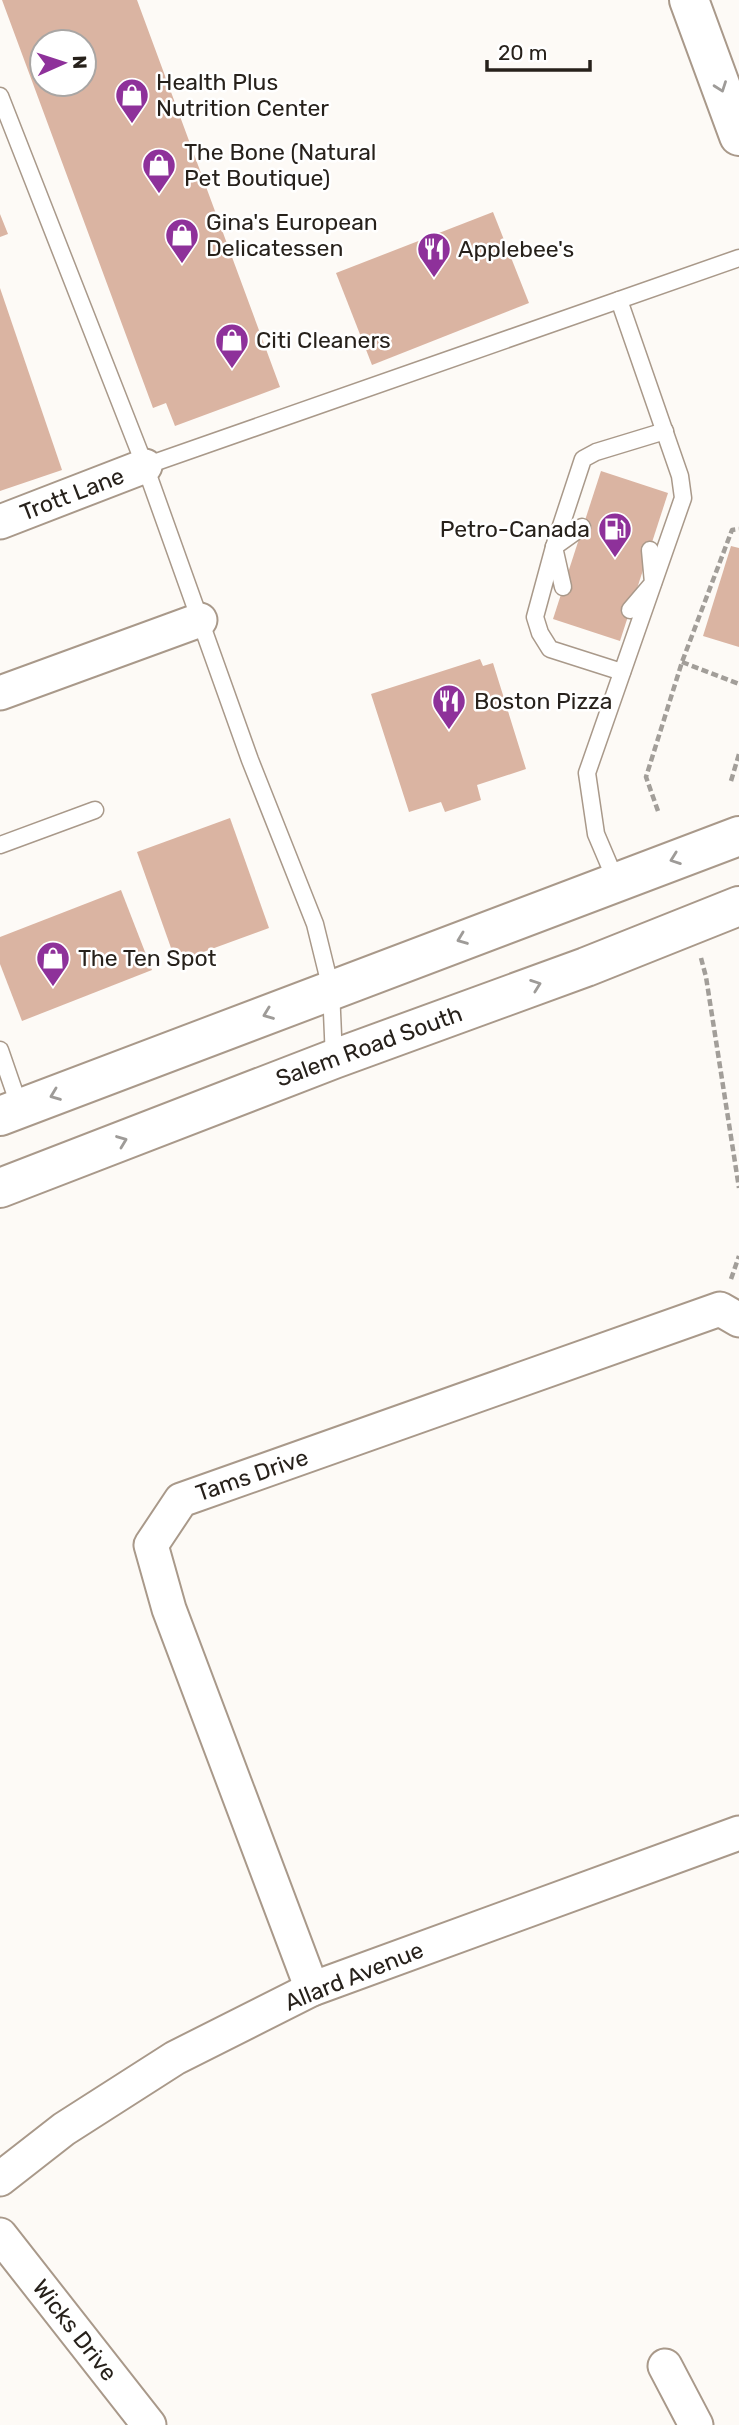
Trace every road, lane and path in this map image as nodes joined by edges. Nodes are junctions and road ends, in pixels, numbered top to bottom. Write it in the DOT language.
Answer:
graph roads {
  1 [pos="690,0"];
  2 [pos="0,96"];
  3 [pos="739,136"];
  4 [pos="739,258"];
  5 [pos="619,300"];
  6 [pos="665,431"];
  7 [pos="145,466"];
  8 [pos="0,522"];
  9 [pos="582,527"];
  10 [pos="739,529"];
  11 [pos="554,547"];
  12 [pos="650,550"];
  13 [pos="653,583"];
  14 [pos="563,587"];
  15 [pos="630,610"];
  16 [pos="200,620"];
  17 [pos="682,662"];
  18 [pos="622,672"];
  19 [pos="739,684"];
  20 [pos="0,693"];
  21 [pos="739,754"];
  22 [pos="731,781"];
  23 [pos="95,810"];
  24 [pos="658,811"];
  25 [pos="739,836"];
  26 [pos="0,845"];
  27 [pos="616,881"];
  28 [pos="739,906"];
  29 [pos="692,925"];
  30 [pos="331,989"];
  31 [pos="0,1051"];
  32 [pos="334,1059"];
  33 [pos="10,1112"];
  34 [pos="0,1188"];
  35 [pos="739,1188"];
  36 [pos="739,1320"];
  37 [pos="739,1833"];
  38 [pos="312,1989"];
  39 [pos="0,2179"];
  40 [pos="0,2235"];
  41 [pos="666,2366"];
  42 [pos="149,2425"];
  43 [pos="696,2425"];
  1 -- 3 [label="main road, one-way"];
  2 -- 7 [label="lane"];
  4 -- 5 [label="lane"];
  5 -- 6 [label="lane"];
  5 -- 7 [label="lane"];
  6 -- 11 [label="lane"];
  6 -- 13 [label="lane"];
  7 -- 8 [label="street, Trott Lane"];
  7 -- 16 [label="lane"];
  9 -- 11 [label="lane"];
  10 -- 17 [label="path"];
  11 -- 14 [label="lane"];
  11 -- 18 [label="lane"];
  12 -- 13 [label="lane"];
  13 -- 15 [label="lane"];
  13 -- 18 [label="lane"];
  16 -- 20 [label="street"];
  16 -- 30 [label="lane"];
  17 -- 19 [label="path"];
  17 -- 24 [label="path"];
  18 -- 27 [label="lane"];
  21 -- 22 [label="path"];
  23 -- 26 [label="lane"];
  25 -- 27 [label="main road, one-way"];
  27 -- 30 [label="main road, one-way"];
  28 -- 29 [label="main road, Salem Road South"];
  32 -- 29 [label="main road, Salem Road South, one-way"];
  29 -- 35 [label="path"];
  30 -- 32 [label="lane"];
  30 -- 33 [label="main road, one-way"];
  31 -- 33 [label="lane"];
  34 -- 32 [label="main road, Salem Road South, one-way"];
  36 -- 38 [label="street, Tams Drive"];
  37 -- 38 [label="street, Allard Avenue"];
  38 -- 39 [label="street, Allard Avenue"];
  40 -- 42 [label="street, Wicks Drive"];
  41 -- 43 [label="street"];
}
